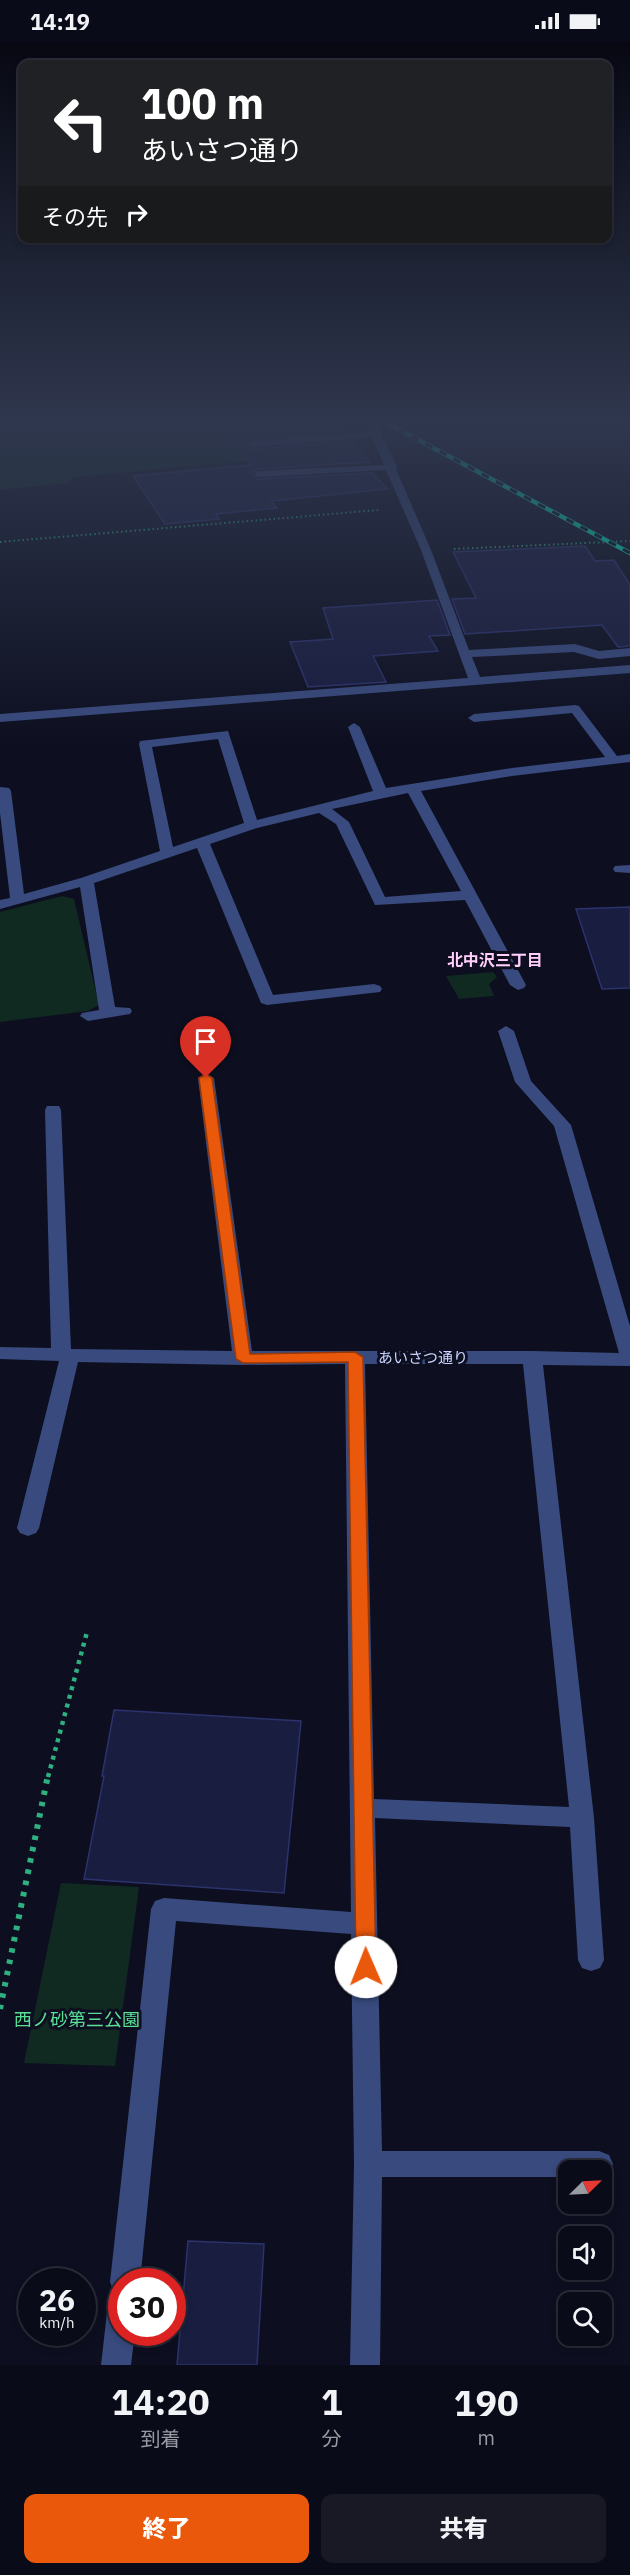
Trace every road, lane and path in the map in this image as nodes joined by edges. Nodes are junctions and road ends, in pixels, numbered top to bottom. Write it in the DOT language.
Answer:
graph roads {
  1 [pos="154,529"];
  2 [pos="417,529"];
  3 [pos="630,541"];
  4 [pos="0,543"];
  5 [pos="426,550"];
  6 [pos="630,652"];
  7 [pos="465,654"];
  8 [pos="630,669"];
  9 [pos="475,681"];
  10 [pos="0,718"];
  11 [pos="474,718"];
  12 [pos="354,727"];
  13 [pos="622,758"];
  14 [pos="630,772"];
  15 [pos="412,787"];
  16 [pos="0,792"];
  17 [pos="381,793"];
  18 [pos="320,807"];
  19 [pos="252,825"];
  20 [pos="202,842"];
  21 [pos="167,853"];
  22 [pos="86,882"];
  23 [pos="470,895"];
  24 [pos="18,900"];
  25 [pos="0,905"];
  26 [pos="518,985"];
  27 [pos="374,989"];
  28 [pos="124,1011"];
  29 [pos="108,1013"];
  30 [pos="88,1016"];
  31 [pos="506,1031"];
  32 [pos="206,1078"];
  33 [pos="53,1110"];
  34 [pos="0,1353"];
  35 [pos="65,1355"];
  36 [pos="355,1357"];
  37 [pos="532,1357"];
  38 [pos="243,1359"];
  39 [pos="630,1359"];
  40 [pos="28,1528"];
  41 [pos="87,1632"];
  42 [pos="363,1808"];
  43 [pos="582,1818"];
  44 [pos="365,1923"];
  45 [pos="591,1960"];
  46 [pos="0,2009"];
  47 [pos="368,2164"];
  48 [pos="558,2164"];
  49 [pos="126,2268"];
  50 [pos="118,2346"];
  51 [pos="116,2365"];
  52 [pos="365,2365"];
  1 -- 4 [label="path"];
  2 -- 5 [label="street"];
  3 -- 5 [label="path"];
  5 -- 7 [label="street"];
  6 -- 7 [label="street"];
  7 -- 9 [label="street"];
  8 -- 9 [label="street"];
  9 -- 10 [label="street"];
  11 -- 13 [label="street"];
  12 -- 17 [label="street"];
  13 -- 14 [label="street"];
  13 -- 15 [label="street"];
  15 -- 17 [label="street"];
  15 -- 23 [label="street"];
  16 -- 24 [label="street"];
  17 -- 18 [label="street"];
  18 -- 19 [label="street"];
  18 -- 23 [label="street"];
  19 -- 20 [label="street"];
  19 -- 21 [label="street"];
  20 -- 21 [label="street"];
  20 -- 27 [label="street"];
  21 -- 22 [label="street"];
  22 -- 24 [label="street"];
  22 -- 29 [label="street"];
  23 -- 26 [label="street"];
  24 -- 25 [label="street"];
  28 -- 29 [label="street"];
  29 -- 30 [label="street"];
  31 -- 39 [label="street"];
  32 -- 38 [label="street"];
  33 -- 35 [label="street"];
  34 -- 35 [label="street, あいさつ通り"];
  35 -- 38 [label="street, あいさつ通り"];
  35 -- 40 [label="street"];
  36 -- 37 [label="street, あいさつ通り"];
  36 -- 38 [label="street, あいさつ通り"];
  36 -- 42 [label="street"];
  37 -- 39 [label="street, あいさつ通り"];
  37 -- 43 [label="street"];
  41 -- 46 [label="path"];
  42 -- 43 [label="street"];
  42 -- 44 [label="street"];
  43 -- 45 [label="street"];
  44 -- 47 [label="street"];
  44 -- 49 [label="street"];
  47 -- 48 [label="street"];
  47 -- 52 [label="street"];
  50 -- 51 [label="street"];
}
